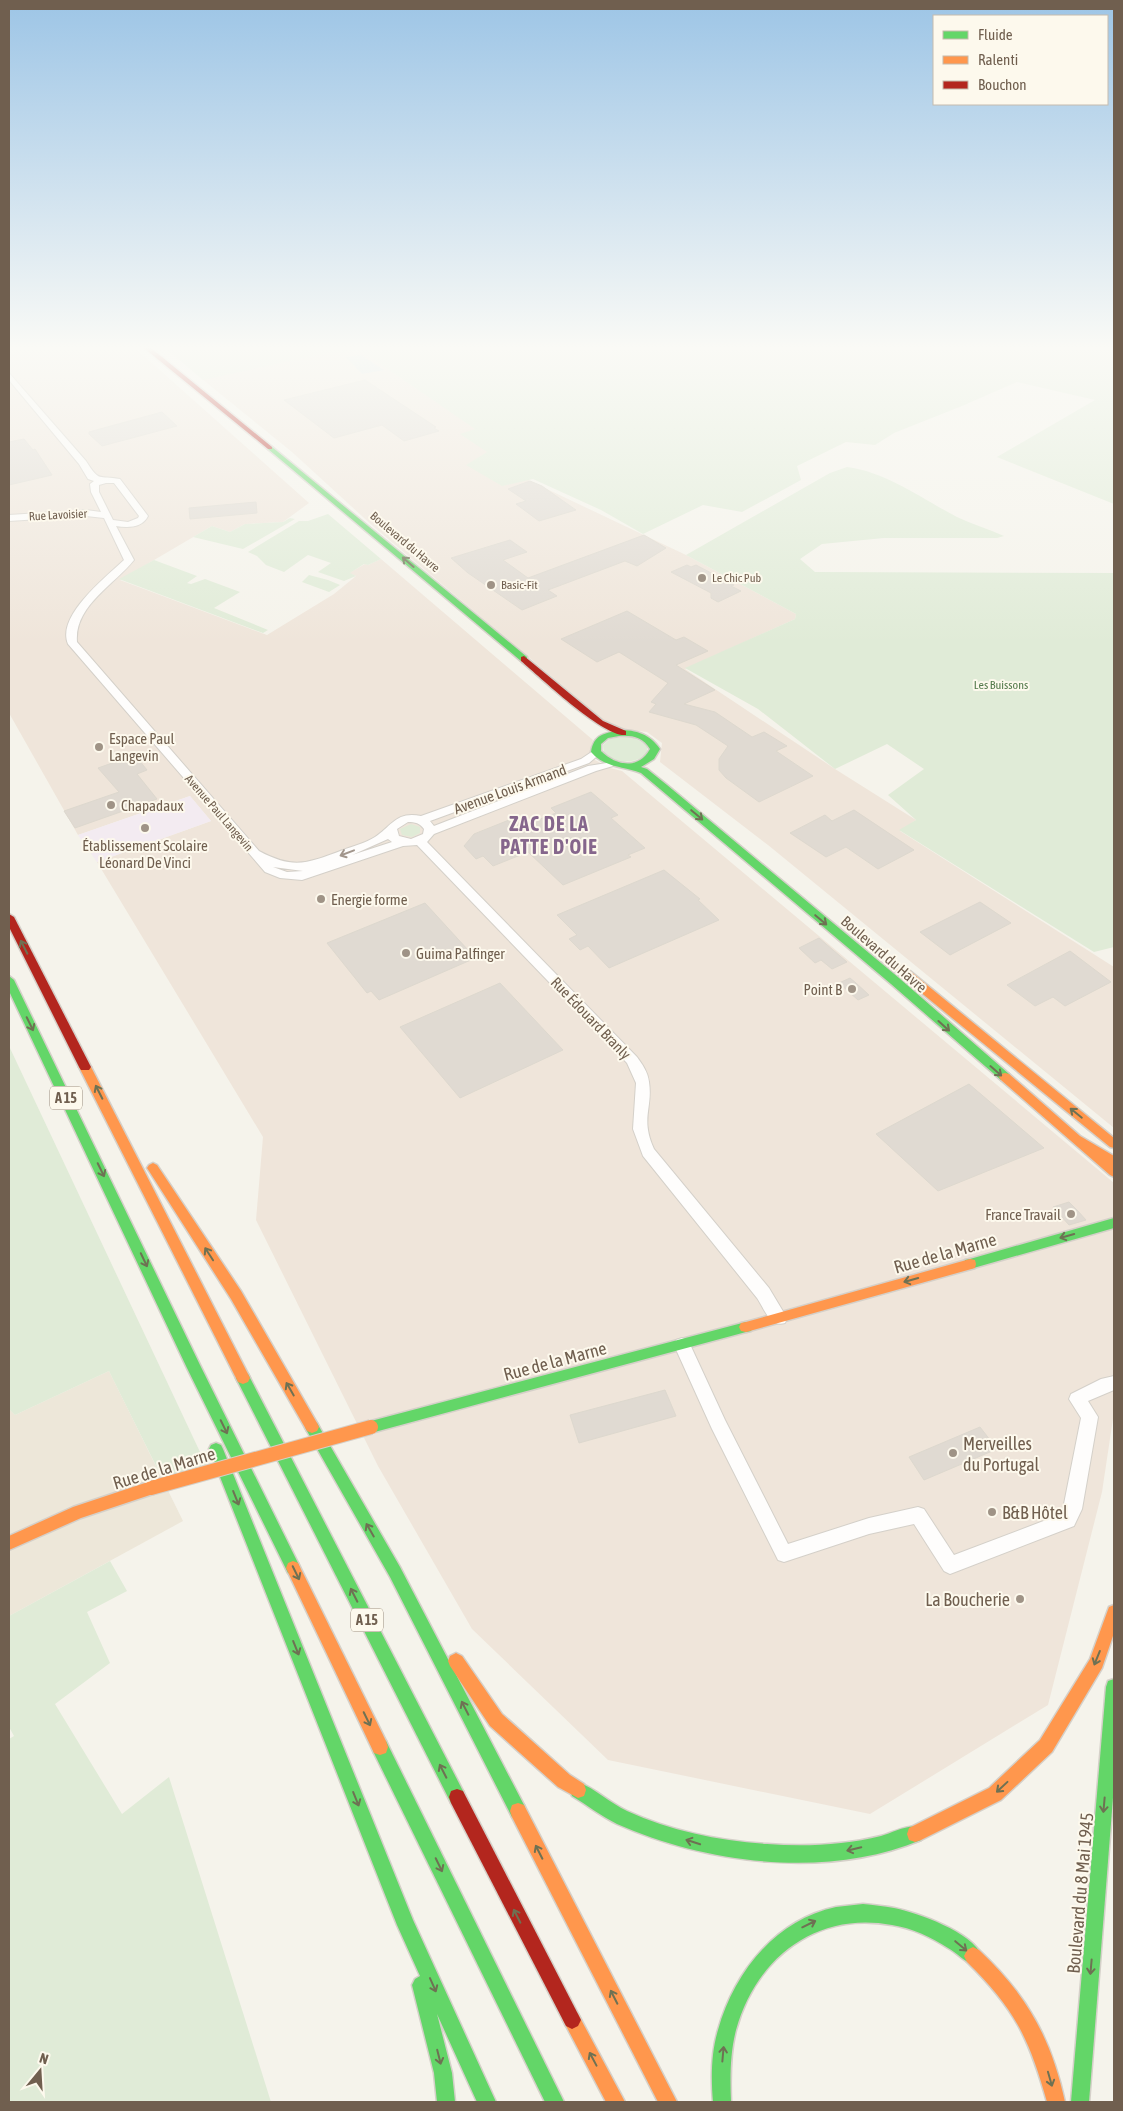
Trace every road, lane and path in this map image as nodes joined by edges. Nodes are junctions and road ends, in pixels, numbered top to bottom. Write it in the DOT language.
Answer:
graph roads {
  1 [pos="69,447"];
  2 [pos="256,447"];
  3 [pos="267,447"];
  4 [pos="101,481"];
  5 [pos="9,518"];
  6 [pos="108,519"];
  7 [pos="129,525"];
  8 [pos="119,538"];
  9 [pos="624,732"];
  10 [pos="598,746"];
  11 [pos="653,757"];
  12 [pos="609,764"];
  13 [pos="630,766"];
  14 [pos="422,820"];
  15 [pos="390,832"];
  16 [pos="430,832"];
  17 [pos="419,841"];
  18 [pos="402,842"];
  19 [pos="255,854"];
  20 [pos="9,917"];
  21 [pos="876,950"];
  22 [pos="889,960"];
  23 [pos="9,980"];
  24 [pos="121,1135"];
  25 [pos="1073,1137"];
  26 [pos="1114,1144"];
  27 [pos="1114,1162"];
  28 [pos="1114,1172"];
  29 [pos="1114,1223"];
  30 [pos="779,1318"];
  31 [pos="682,1346"];
  32 [pos="194,1368"];
  33 [pos="1114,1383"];
  34 [pos="9,1543"];
  35 [pos="395,1572"];
  36 [pos="1114,1612"];
  37 [pos="1114,1687"];
  38 [pos="406,1925"];
  39 [pos="446,2102"];
  40 [pos="487,2102"];
  41 [pos="555,2102"];
  42 [pos="616,2102"];
  43 [pos="668,2102"];
  44 [pos="722,2102"];
  45 [pos="1056,2102"];
  46 [pos="1080,2102"];
  1 -- 4 [label="street"];
  2 -- 10 [label="main road, Boulevard du Havre"];
  9 -- 3 [label="main road, Boulevard du Havre, one-way"];
  4 -- 6 [label="street, Avenue Paul Langevin"];
  4 -- 7 [label="street"];
  5 -- 6 [label="street, Rue Lavoisier"];
  6 -- 7 [label="street"];
  6 -- 8 [label="street, Avenue Paul Langevin"];
  7 -- 8 [label="street"];
  8 -- 19 [label="street, Avenue Paul Langevin"];
  9 -- 10 [label="main road"];
  9 -- 11 [label="main road, Boulevard du Havre"];
  10 -- 12 [label="main road, Boulevard du Havre"];
  10 -- 14 [label="street, Avenue Louis Armand"];
  11 -- 13 [label="main road, Boulevard du Havre"];
  11 -- 21 [label="main road, Boulevard du Havre"];
  12 -- 13 [label="main road, Boulevard du Havre"];
  12 -- 16 [label="street, Avenue Louis Armand"];
  13 -- 25 [label="main road, Boulevard du Havre, one-way"];
  14 -- 15 [label="street"];
  14 -- 16 [label="street"];
  15 -- 18 [label="street"];
  15 -- 19 [label="street, one-way"];
  16 -- 17 [label="street"];
  17 -- 18 [label="street"];
  17 -- 30 [label="street, Rue Édouard Branly"];
  18 -- 19 [label="street"];
  24 -- 20 [label="main road, A 15, one-way"];
  26 -- 22 [label="main road, Boulevard du Havre, one-way"];
  23 -- 32 [label="main road, A 15, one-way"];
  35 -- 24 [label="main road, one-way"];
  42 -- 24 [label="main road, A 15, one-way"];
  25 -- 27 [label="main road"];
  25 -- 28 [label="main road, Boulevard du Havre"];
  29 -- 30 [label="main road, Rue de la Marne, one-way"];
  30 -- 31 [label="main road, Rue de la Marne"];
  31 -- 33 [label="street"];
  31 -- 34 [label="main road, Rue de la Marne, bridge"];
  32 -- 38 [label="main road, one-way"];
  32 -- 41 [label="main road, A 15, one-way"];
  36 -- 35 [label="main road, one-way"];
  43 -- 35 [label="main road, one-way"];
  37 -- 46 [label="main road, Boulevard du 8 Mai 1945, one-way"];
  38 -- 39 [label="main road, one-way"];
  38 -- 40 [label="main road, one-way"];
  44 -- 45 [label="main road, one-way"];
}
